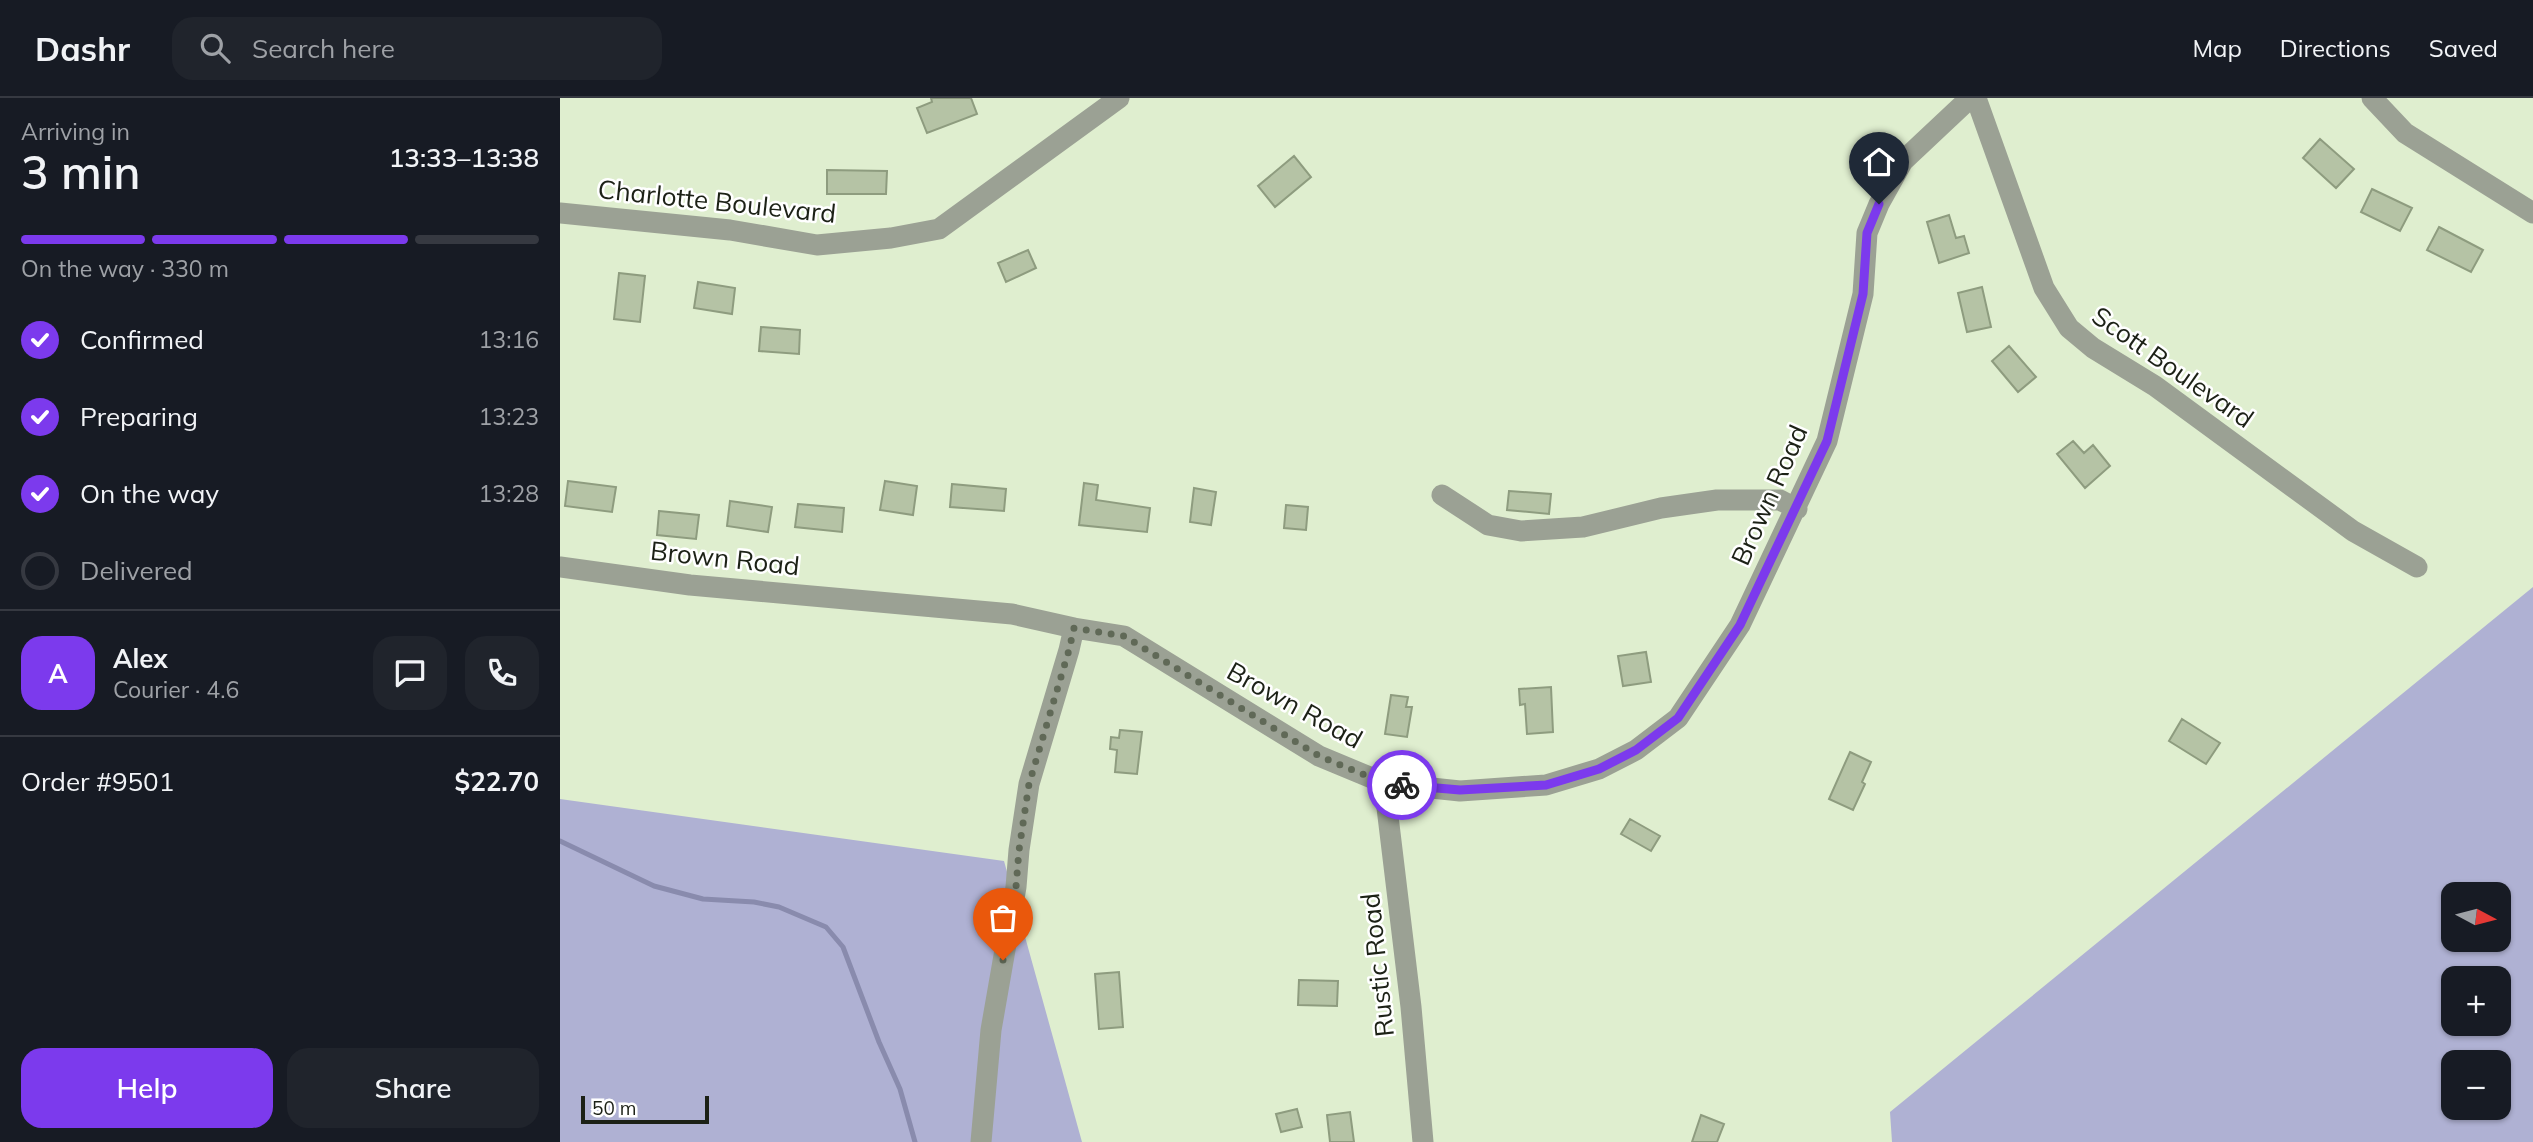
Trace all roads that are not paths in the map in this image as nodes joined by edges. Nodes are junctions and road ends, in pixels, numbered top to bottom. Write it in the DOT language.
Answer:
graph roads {
  1 [pos="1119,98"];
  2 [pos="1970,98"];
  3 [pos="1976,98"];
  4 [pos="2372,98"];
  5 [pos="2533,213"];
  6 [pos="560,214"];
  7 [pos="1442,495"];
  8 [pos="1797,509"];
  9 [pos="560,567"];
  10 [pos="2417,567"];
  11 [pos="1074,628"];
  12 [pos="1384,783"];
  13 [pos="981,1142"];
  14 [pos="1423,1142"];
  1 -- 6 [label="street, Charlotte Boulevard"];
  2 -- 8 [label="street, Brown Road"];
  3 -- 10 [label="street, Scott Boulevard"];
  4 -- 5 [label="street"];
  7 -- 8 [label="street"];
  8 -- 12 [label="street, Brown Road"];
  9 -- 11 [label="street, Brown Road"];
  11 -- 12 [label="street, Brown Road"];
  11 -- 13 [label="street"];
  12 -- 14 [label="street, Rustic Road"];
}
